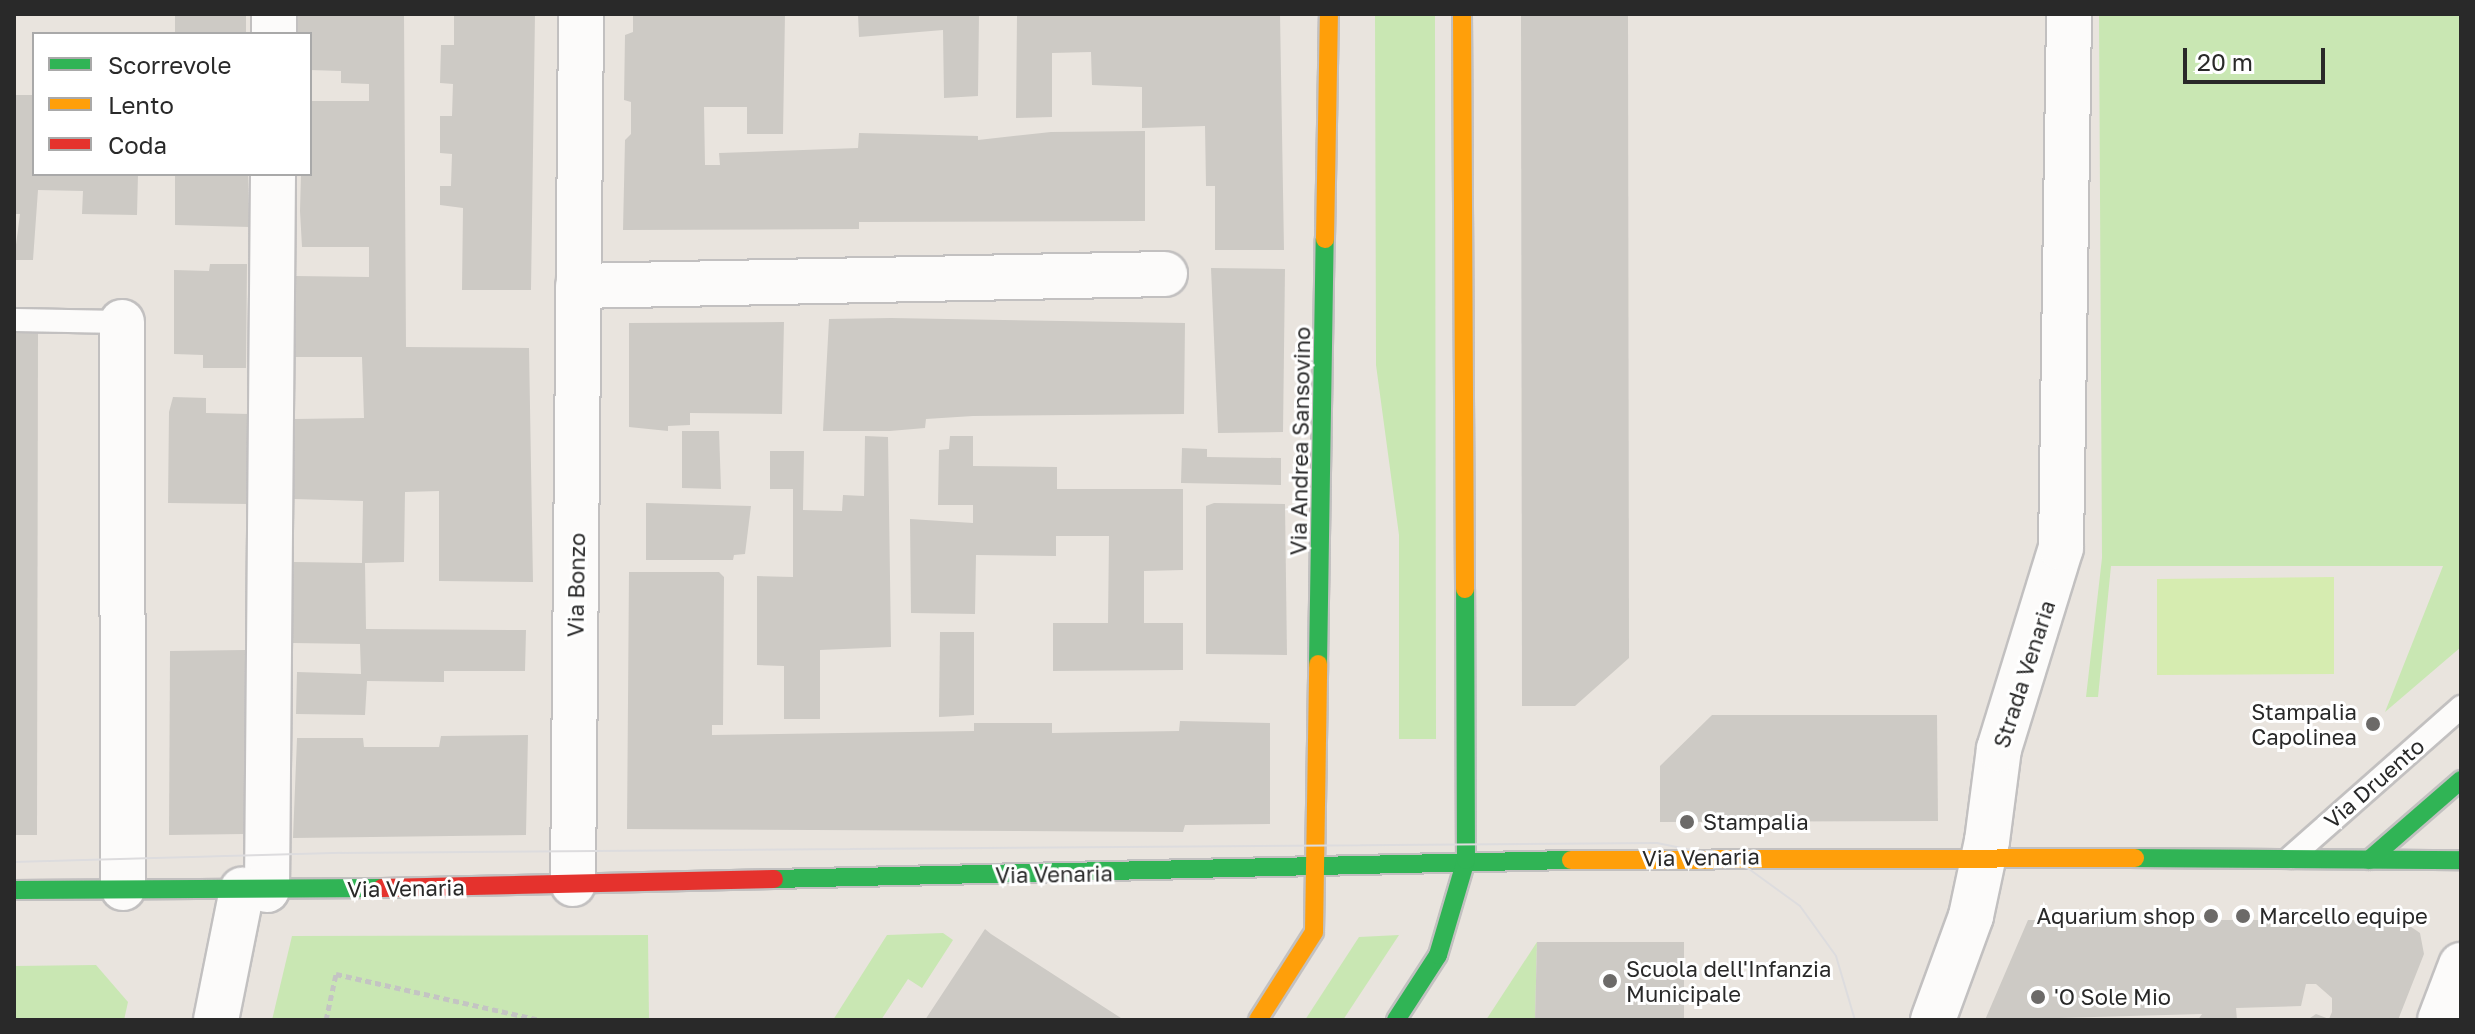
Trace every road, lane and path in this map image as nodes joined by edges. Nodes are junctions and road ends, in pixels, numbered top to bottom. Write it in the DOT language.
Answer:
graph roads {
  1 [pos="581,14"];
  2 [pos="1329,14"];
  3 [pos="1462,14"];
  4 [pos="2069,14"];
  5 [pos="273,176"];
  6 [pos="1165,274"];
  7 [pos="578,286"];
  8 [pos="14,320"];
  9 [pos="122,322"];
  10 [pos="2461,707"];
  11 [pos="2461,780"];
  12 [pos="1984,858"];
  13 [pos="1466,860"];
  14 [pos="2288,860"];
  15 [pos="2369,860"];
  16 [pos="2461,860"];
  17 [pos="1318,869"];
  18 [pos="573,884"];
  19 [pos="123,888"];
  20 [pos="14,890"];
  21 [pos="255,890"];
  22 [pos="2461,965"];
  23 [pos="216,1020"];
  24 [pos="326,1020"];
  25 [pos="540,1020"];
  26 [pos="1258,1020"];
  27 [pos="1396,1020"];
  28 [pos="1933,1020"];
  29 [pos="2440,1020"];
  1 -- 7 [label="street, Via Bonzo"];
  2 -- 17 [label="street, Via Andrea Sansovino"];
  3 -- 13 [label="street"];
  4 -- 12 [label="street, Strada Venaria"];
  5 -- 21 [label="street"];
  6 -- 7 [label="street"];
  7 -- 18 [label="street, Via Bonzo"];
  8 -- 9 [label="lane"];
  9 -- 19 [label="street"];
  10 -- 14 [label="lane, Via Druento"];
  11 -- 15 [label="street"];
  12 -- 13 [label="street, Via Venaria"];
  12 -- 14 [label="street"];
  12 -- 28 [label="street, Strada Venaria"];
  13 -- 17 [label="street, Via Venaria"];
  13 -- 27 [label="street"];
  14 -- 15 [label="street"];
  15 -- 16 [label="street"];
  17 -- 18 [label="street, Via Venaria"];
  17 -- 26 [label="street, Via Andrea Sansovino"];
  18 -- 21 [label="street, Via Venaria"];
  19 -- 20 [label="street, Via Venaria"];
  19 -- 21 [label="street, Via Venaria"];
  21 -- 23 [label="street"];
  22 -- 29 [label="street"];
  24 -- 25 [label="path"];
}
